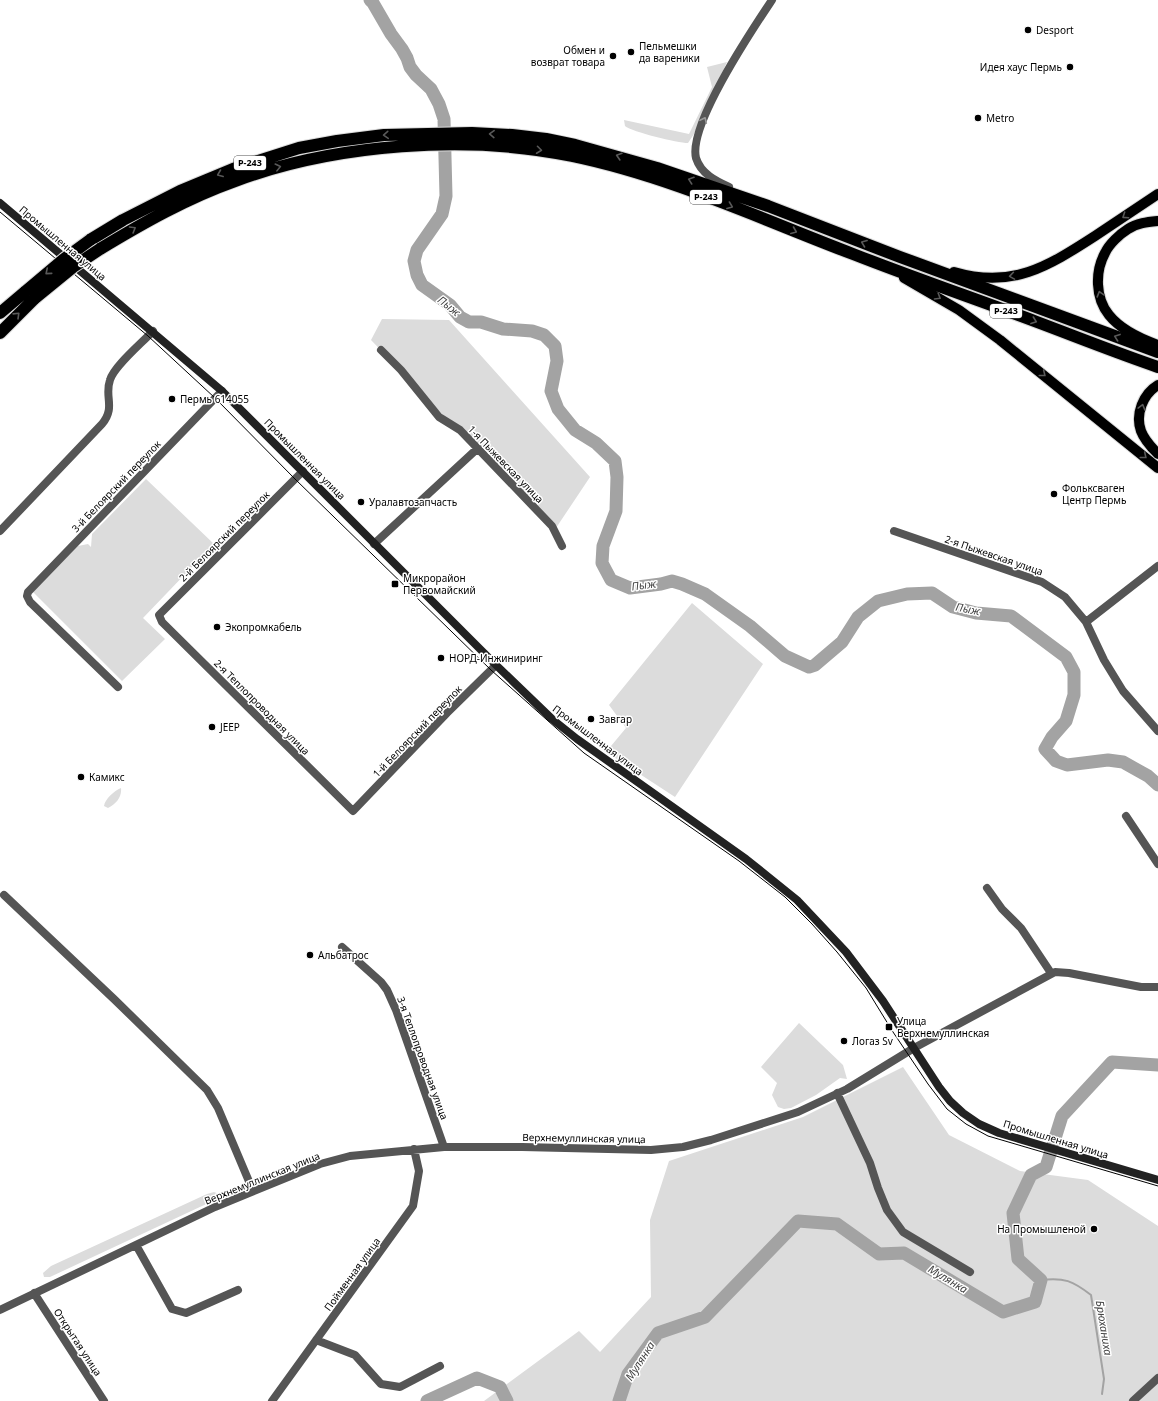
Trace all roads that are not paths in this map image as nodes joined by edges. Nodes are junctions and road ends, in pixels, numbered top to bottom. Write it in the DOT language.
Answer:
graph roads {
  1 [pos="772,0"];
  2 [pos="425,139"];
  3 [pos="472,139"];
  4 [pos="1158,194"];
  5 [pos="0,203"];
  6 [pos="768,206"];
  7 [pos="1158,221"];
  8 [pos="853,255"];
  9 [pos="900,257"];
  10 [pos="30,294"];
  11 [pos="0,313"];
  12 [pos="153,331"];
  13 [pos="0,333"];
  14 [pos="1158,345"];
  15 [pos="381,350"];
  16 [pos="1158,352"];
  17 [pos="1158,367"];
  18 [pos="1158,385"];
  19 [pos="222,391"];
  20 [pos="478,448"];
  21 [pos="1158,454"];
  22 [pos="1158,468"];
  23 [pos="303,470"];
  24 [pos="0,531"];
  25 [pos="894,531"];
  26 [pos="374,544"];
  27 [pos="562,546"];
  28 [pos="1158,566"];
  29 [pos="159,616"];
  30 [pos="1086,622"];
  31 [pos="496,665"];
  32 [pos="118,687"];
  33 [pos="1158,731"];
  34 [pos="353,810"];
  35 [pos="1126,816"];
  36 [pos="1158,864"];
  37 [pos="987,888"];
  38 [pos="4,895"];
  39 [pos="342,947"];
  40 [pos="1051,973"];
  41 [pos="1158,987"];
  42 [pos="914,1048"];
  43 [pos="838,1093"];
  44 [pos="444,1147"];
  45 [pos="414,1149"];
  46 [pos="1158,1180"];
  47 [pos="253,1191"];
  48 [pos="136,1245"];
  49 [pos="970,1272"];
  50 [pos="238,1290"];
  51 [pos="34,1293"];
  52 [pos="0,1310"];
  53 [pos="316,1340"];
  54 [pos="440,1366"];
  55 [pos="1158,1378"];
  56 [pos="104,1401"];
  57 [pos="272,1401"];
  58 [pos="1133,1401"];
  6 -- 1 [label="street, one-way"];
  2 -- 3 [label="highway, Р-243"];
  10 -- 2 [label="highway, Р-243, one-way, bridge"];
  2 -- 10 [label="highway, Р-243, one-way, bridge"];
  6 -- 3 [label="highway, Р-243, one-way"];
  3 -- 8 [label="highway, Р-243, one-way"];
  4 -- 9 [label="main road, one-way"];
  5 -- 12 [label="street, Промышленная улица"];
  9 -- 6 [label="highway, Р-243, one-way"];
  14 -- 7 [label="main road, one-way"];
  8 -- 17 [label="highway, Р-243, one-way"];
  8 -- 22 [label="main road, one-way"];
  16 -- 9 [label="highway, Р-243, one-way"];
  10 -- 11 [label="highway, Р-243"];
  13 -- 10 [label="highway, Р-243, one-way"];
  12 -- 19 [label="street, Промышленная улица"];
  12 -- 24 [label="street"];
  15 -- 20 [label="street, 1-я Пыжевская улица"];
  21 -- 18 [label="main road, one-way"];
  19 -- 23 [label="street, Промышленная улица"];
  19 -- 32 [label="street, 3-й Белоярский переулок"];
  20 -- 26 [label="street"];
  20 -- 27 [label="street, 1-я Пыжевская улица"];
  23 -- 26 [label="street, Промышленная улица"];
  23 -- 29 [label="street, 2-й Белоярский переулок"];
  25 -- 30 [label="street, 2-я Пыжевская улица"];
  26 -- 31 [label="street, Промышленная улица"];
  28 -- 30 [label="street"];
  29 -- 34 [label="street, 2-я Теплопроводная улица"];
  30 -- 33 [label="street, 2-я Пыжевская улица"];
  31 -- 34 [label="street, 1-й Белоярский переулок"];
  31 -- 42 [label="street, Промышленная улица"];
  35 -- 36 [label="street"];
  37 -- 40 [label="street"];
  38 -- 47 [label="street"];
  39 -- 44 [label="street, 3-я Теплопроводная улица"];
  40 -- 41 [label="street, Верхнемуллинская улица"];
  40 -- 42 [label="street, Верхнемуллинская улица"];
  42 -- 43 [label="street, Верхнемуллинская улица"];
  42 -- 46 [label="street, Промышленная улица"];
  43 -- 44 [label="street, Верхнемуллинская улица"];
  43 -- 49 [label="street"];
  44 -- 45 [label="street, Верхнемуллинская улица"];
  45 -- 47 [label="street, Верхнемуллинская улица"];
  45 -- 53 [label="street, Пойменная улица"];
  47 -- 48 [label="street, Верхнемуллинская улица"];
  48 -- 50 [label="street"];
  48 -- 51 [label="street, Верхнемуллинская улица"];
  51 -- 52 [label="street, Верхнемуллинская улица"];
  51 -- 56 [label="street, Открытая улица"];
  53 -- 54 [label="street"];
  53 -- 57 [label="street, Пойменная улица"];
  55 -- 58 [label="street"];
}
